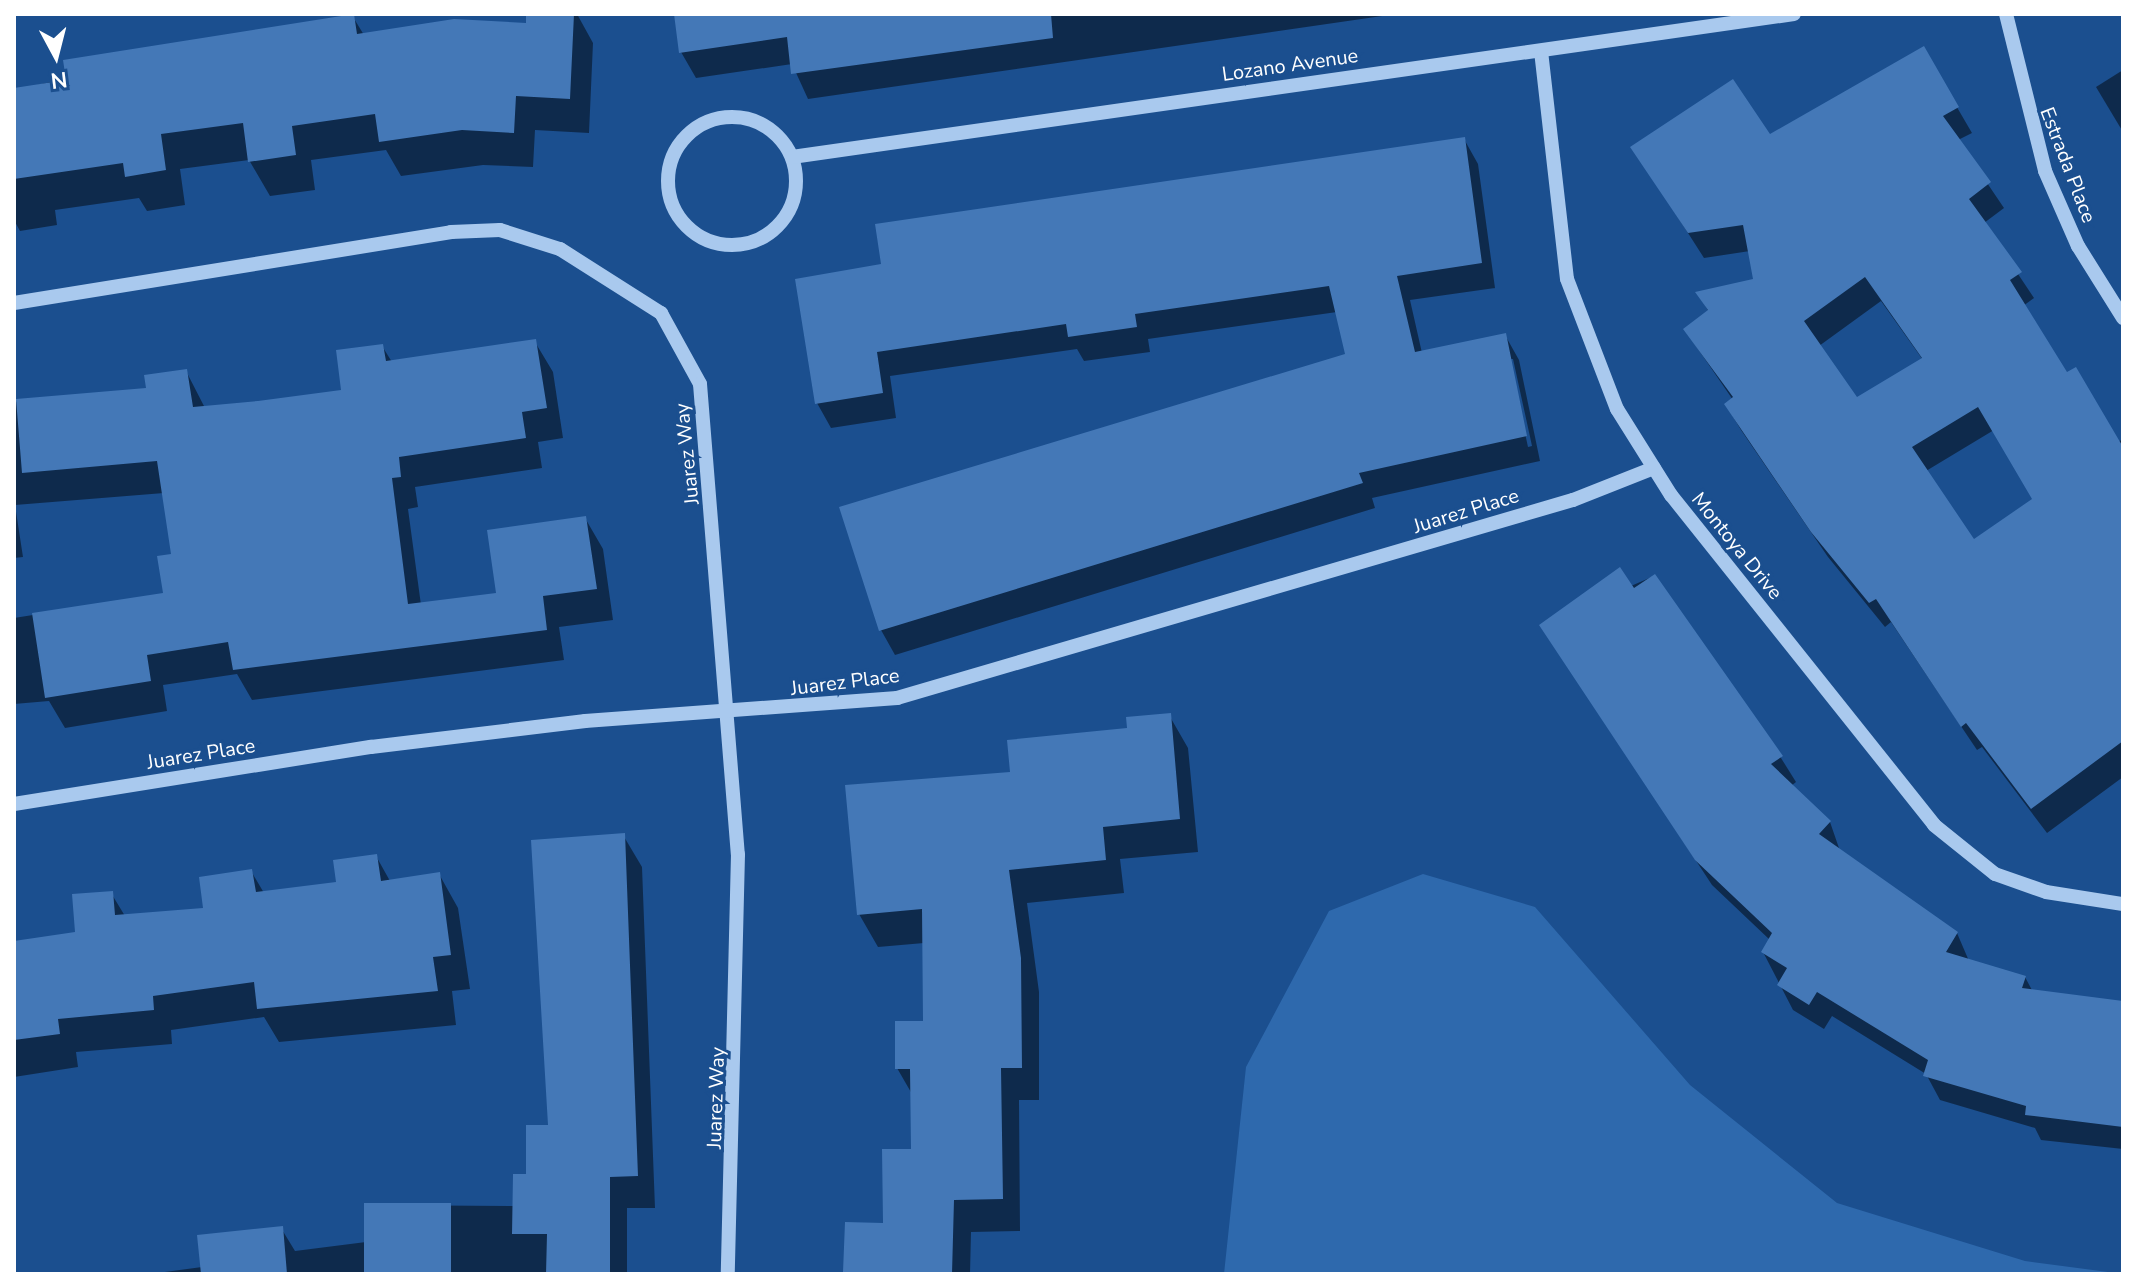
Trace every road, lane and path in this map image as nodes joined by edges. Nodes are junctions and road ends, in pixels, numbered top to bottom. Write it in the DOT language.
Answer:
graph roads {
  1 [pos="1794,14"];
  2 [pos="2006,14"];
  3 [pos="1541,51"];
  4 [pos="792,157"];
  5 [pos="14,303"];
  6 [pos="2123,318"];
  7 [pos="1654,468"];
  8 [pos="728,715"];
  9 [pos="14,804"];
  10 [pos="2123,904"];
  11 [pos="728,1274"];
  1 -- 3 [label="street, Lozano Avenue"];
  2 -- 6 [label="street, Estrada Place"];
  3 -- 4 [label="street, Lozano Avenue"];
  3 -- 7 [label="street, Montoya Drive"];
  4 -- 4 [label="street"];
  5 -- 8 [label="street, Juarez Way"];
  7 -- 8 [label="street, Juarez Place"];
  7 -- 10 [label="street, Montoya Drive"];
  8 -- 9 [label="street, Juarez Place"];
  8 -- 11 [label="street, Juarez Way"];
}
